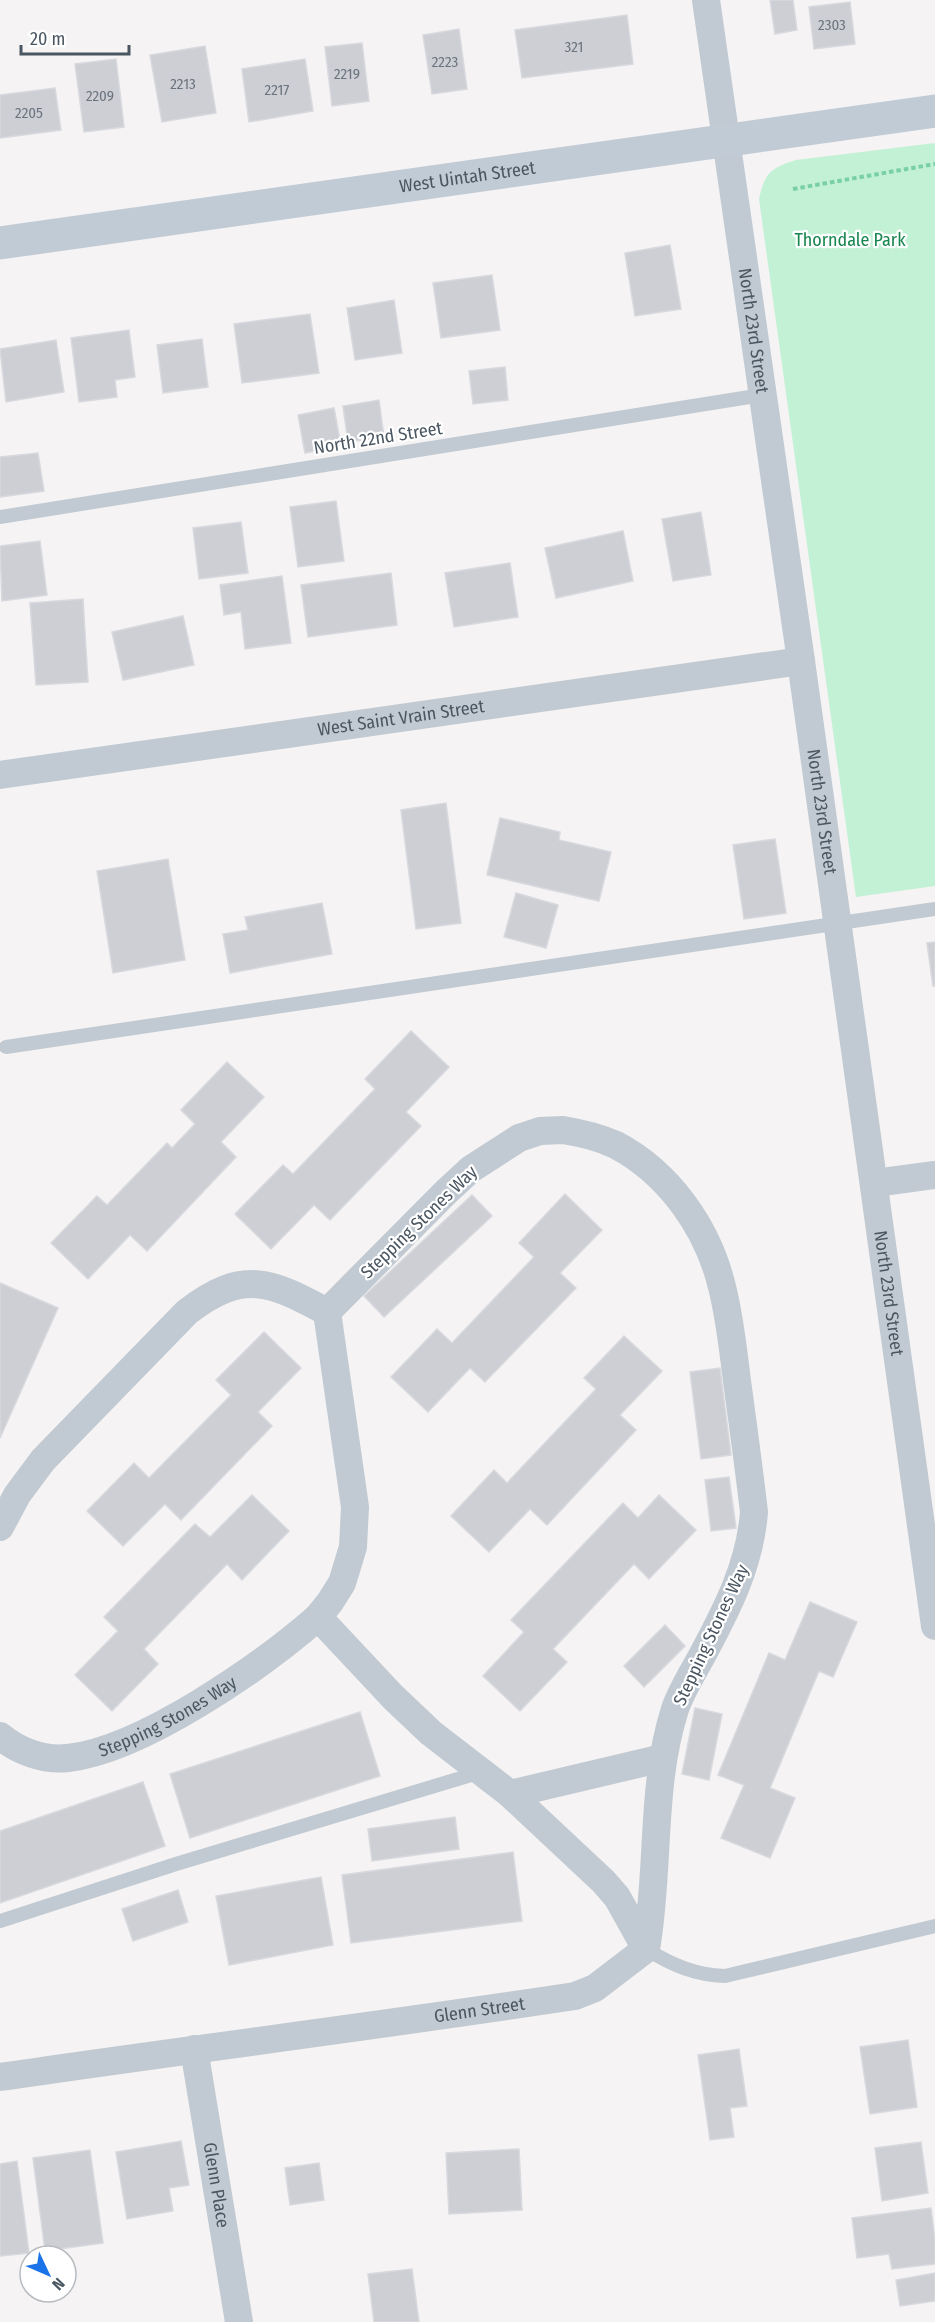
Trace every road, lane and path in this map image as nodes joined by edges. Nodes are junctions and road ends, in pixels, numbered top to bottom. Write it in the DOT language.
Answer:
graph roads {
  1 [pos="706,0"];
  2 [pos="935,111"];
  3 [pos="724,140"];
  4 [pos="935,164"];
  5 [pos="793,189"];
  6 [pos="0,243"];
  7 [pos="762,395"];
  8 [pos="0,517"];
  9 [pos="801,661"];
  10 [pos="0,775"];
  11 [pos="935,909"];
  12 [pos="838,923"];
  13 [pos="6,1047"];
  14 [pos="935,1175"];
  15 [pos="875,1183"];
  16 [pos="327,1312"];
  17 [pos="0,1527"];
  18 [pos="318,1617"];
  19 [pos="935,1626"];
  20 [pos="0,1736"];
  21 [pos="663,1758"];
  22 [pos="481,1772"];
  23 [pos="510,1794"];
  24 [pos="0,1922"];
  25 [pos="935,1926"];
  26 [pos="646,1949"];
  27 [pos="194,2049"];
  28 [pos="0,2078"];
  29 [pos="239,2322"];
  1 -- 3 [label="street, North 23rd Street"];
  2 -- 3 [label="main road, West Uintah Street"];
  3 -- 6 [label="main road, West Uintah Street"];
  3 -- 7 [label="street, North 23rd Street"];
  4 -- 5 [label="path"];
  7 -- 8 [label="lane, North 22nd Street"];
  7 -- 9 [label="street, North 23rd Street"];
  9 -- 10 [label="street, West Saint Vrain Street"];
  9 -- 12 [label="street, North 23rd Street"];
  11 -- 12 [label="lane"];
  12 -- 13 [label="lane"];
  12 -- 15 [label="street, North 23rd Street"];
  14 -- 15 [label="street"];
  15 -- 19 [label="street, North 23rd Street"];
  16 -- 17 [label="street"];
  16 -- 18 [label="street, Stepping Stones Way"];
  16 -- 21 [label="street, Stepping Stones Way"];
  18 -- 20 [label="street, Stepping Stones Way"];
  18 -- 22 [label="street"];
  21 -- 23 [label="street"];
  21 -- 26 [label="street, Stepping Stones Way"];
  22 -- 23 [label="street"];
  22 -- 24 [label="lane"];
  23 -- 26 [label="street"];
  25 -- 26 [label="lane"];
  26 -- 27 [label="street, Glenn Street"];
  27 -- 28 [label="street, Glenn Street"];
  27 -- 29 [label="street, Glenn Place"];
}
